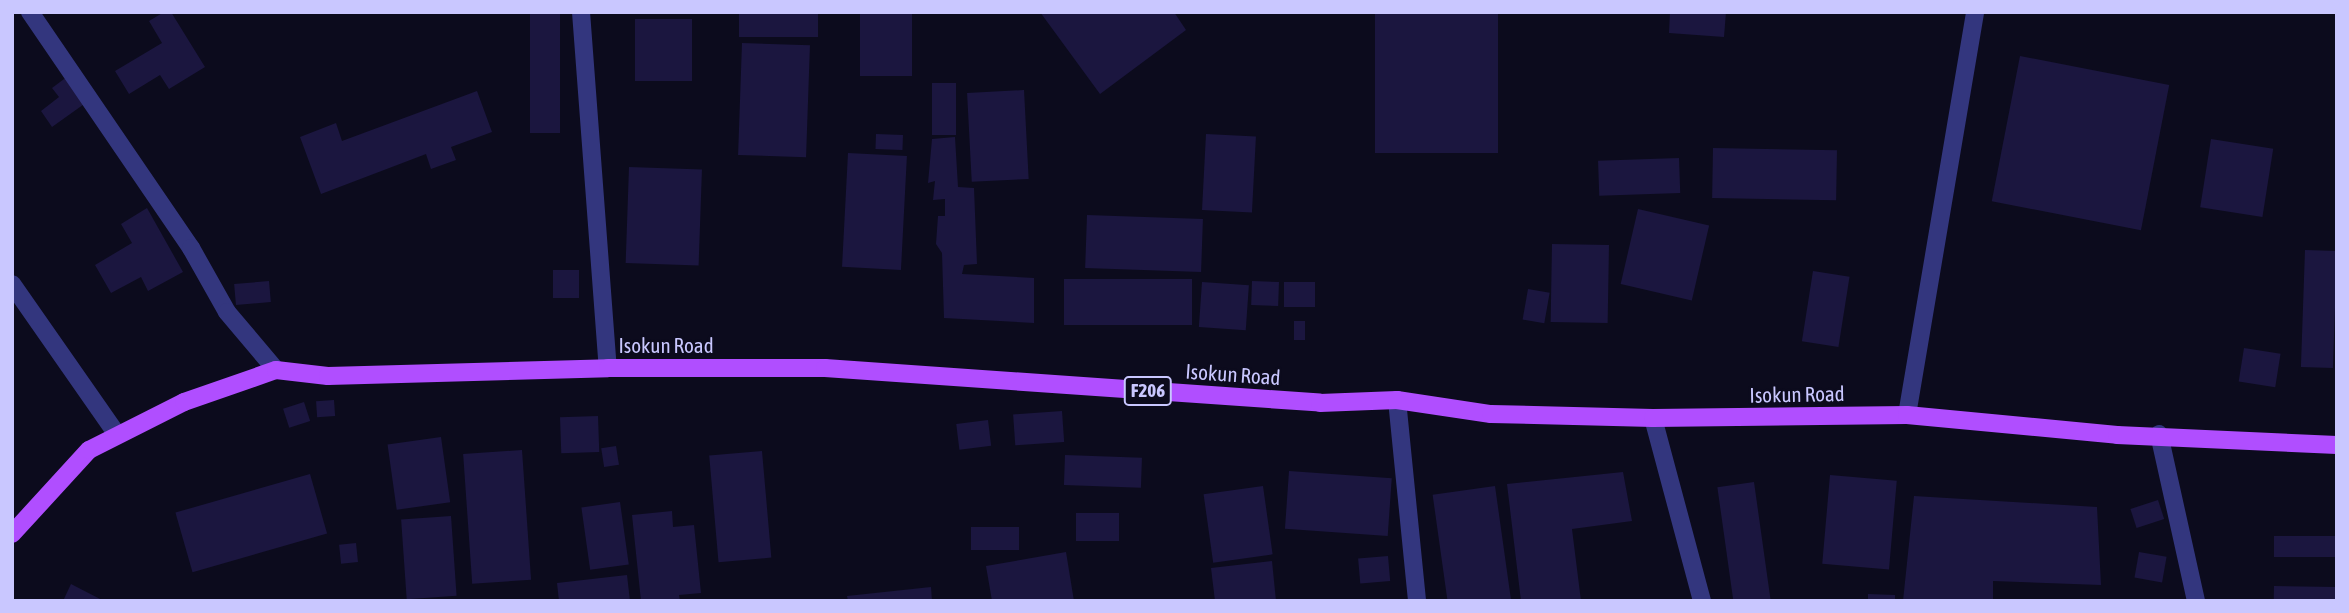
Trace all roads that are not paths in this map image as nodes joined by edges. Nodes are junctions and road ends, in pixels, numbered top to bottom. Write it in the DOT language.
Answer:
graph roads {
  1 [pos="30,12"];
  2 [pos="581,12"];
  3 [pos="1975,12"];
  4 [pos="12,284"];
  5 [pos="608,368"];
  6 [pos="276,370"];
  7 [pos="1397,400"];
  8 [pos="1907,415"];
  9 [pos="1653,418"];
  10 [pos="116,433"];
  11 [pos="2159,434"];
  12 [pos="2337,445"];
  13 [pos="12,534"];
  14 [pos="1417,601"];
  15 [pos="1702,601"];
  16 [pos="2196,601"];
  1 -- 6 [label="street"];
  2 -- 5 [label="street"];
  3 -- 8 [label="street"];
  4 -- 10 [label="street"];
  5 -- 6 [label="main road, Isokun Road / F206"];
  5 -- 7 [label="main road, Isokun Road / F206"];
  6 -- 10 [label="main road, Isokun Road / F206"];
  7 -- 9 [label="main road, Isokun Road / F206"];
  7 -- 14 [label="street"];
  8 -- 9 [label="main road, Isokun Road / F206"];
  8 -- 11 [label="main road, Isokun Road / F206"];
  9 -- 15 [label="street"];
  10 -- 13 [label="main road, Isokun Road / F206"];
  11 -- 12 [label="main road, Isokun Road / F206"];
  11 -- 16 [label="street"];
}
